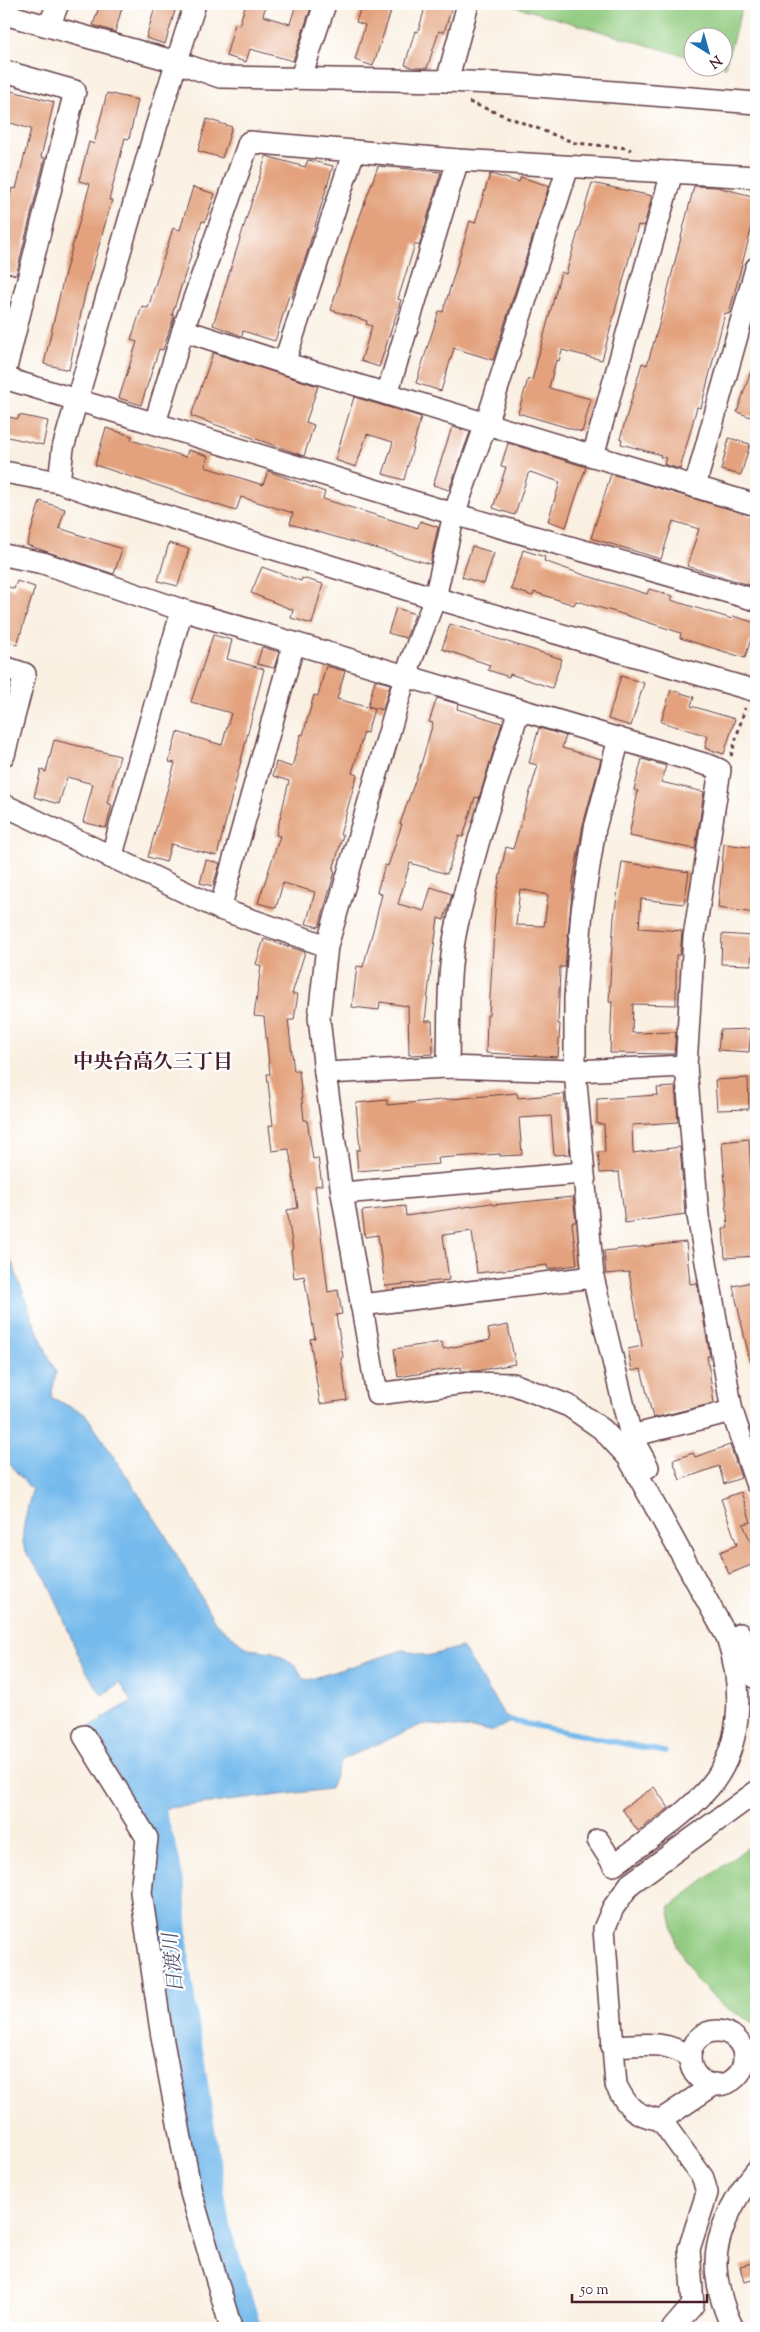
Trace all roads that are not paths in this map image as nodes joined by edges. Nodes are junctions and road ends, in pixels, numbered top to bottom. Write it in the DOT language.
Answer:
graph roads {
  1 [pos="58,4"];
  2 [pos="195,4"];
  3 [pos="325,4"];
  4 [pos="468,4"];
  5 [pos="4,14"];
  6 [pos="49,26"];
  7 [pos="178,62"];
  8 [pos="4,72"];
  9 [pos="301,77"];
  10 [pos="447,81"];
  11 [pos="756,103"];
  12 [pos="354,151"];
  13 [pos="458,160"];
  14 [pos="568,167"];
  15 [pos="672,172"];
  16 [pos="756,176"];
  17 [pos="756,268"];
  18 [pos="183,330"];
  19 [pos="284,364"];
  20 [pos="4,377"];
  21 [pos="387,394"];
  22 [pos="78,399"];
  23 [pos="155,423"];
  24 [pos="486,424"];
  25 [pos="593,456"];
  26 [pos="4,472"];
  27 [pos="59,482"];
  28 [pos="695,486"];
  29 [pos="756,505"];
  30 [pos="454,514"];
  31 [pos="4,555"];
  32 [pos="435,598"];
  33 [pos="756,600"];
  34 [pos="182,610"];
  35 [pos="294,643"];
  36 [pos="4,667"];
  37 [pos="406,674"];
  38 [pos="751,700"];
  39 [pos="519,709"];
  40 [pos="619,739"];
  41 [pos="4,755"];
  42 [pos="4,804"];
  43 [pos="111,858"];
  44 [pos="220,909"];
  45 [pos="327,946"];
  46 [pos="686,1066"];
  47 [pos="448,1067"];
  48 [pos="575,1071"];
  49 [pos="324,1073"];
  50 [pos="582,1173"];
  51 [pos="342,1192"];
  52 [pos="593,1277"];
  53 [pos="361,1305"];
  54 [pos="732,1411"];
  55 [pos="631,1436"];
  56 [pos="756,1483"];
  57 [pos="756,1678"];
  58 [pos="84,1736"];
  59 [pos="756,1792"];
  60 [pos="598,1840"];
  61 [pos="612,2046"];
  62 [pos="690,2058"];
  63 [pos="749,2062"];
  64 [pos="715,2084"];
  65 [pos="661,2120"];
  66 [pos="756,2171"];
  67 [pos="231,2328"];
  68 [pos="673,2328"];
  69 [pos="733,2328"];
  1 -- 6 [label="street"];
  2 -- 7 [label="street"];
  3 -- 9 [label="street"];
  4 -- 10 [label="street"];
  5 -- 6 [label="street"];
  6 -- 7 [label="street"];
  7 -- 9 [label="street"];
  7 -- 22 [label="street"];
  8 -- 20 [label="street"];
  9 -- 10 [label="street"];
  10 -- 11 [label="street"];
  12 -- 13 [label="street"];
  12 -- 18 [label="street"];
  12 -- 19 [label="street"];
  13 -- 14 [label="street"];
  13 -- 21 [label="street"];
  14 -- 15 [label="street"];
  14 -- 24 [label="street"];
  15 -- 16 [label="street"];
  15 -- 25 [label="street"];
  17 -- 28 [label="street"];
  18 -- 19 [label="street"];
  18 -- 23 [label="street"];
  19 -- 21 [label="street"];
  20 -- 22 [label="street"];
  21 -- 24 [label="street"];
  22 -- 23 [label="street"];
  22 -- 27 [label="street"];
  23 -- 30 [label="street"];
  24 -- 25 [label="street"];
  24 -- 30 [label="street"];
  25 -- 28 [label="street"];
  26 -- 27 [label="street"];
  27 -- 32 [label="street"];
  28 -- 29 [label="street"];
  30 -- 32 [label="street"];
  30 -- 33 [label="street"];
  31 -- 34 [label="street"];
  32 -- 37 [label="street"];
  32 -- 38 [label="street"];
  34 -- 35 [label="street"];
  34 -- 43 [label="street"];
  35 -- 37 [label="street"];
  35 -- 44 [label="street"];
  36 -- 41 [label="street"];
  37 -- 39 [label="street"];
  37 -- 45 [label="street"];
  39 -- 40 [label="street"];
  39 -- 47 [label="street"];
  40 -- 46 [label="street"];
  40 -- 48 [label="street"];
  42 -- 43 [label="street"];
  43 -- 44 [label="street"];
  44 -- 45 [label="street"];
  45 -- 49 [label="street"];
  46 -- 48 [label="street"];
  46 -- 54 [label="street"];
  47 -- 48 [label="street"];
  47 -- 49 [label="street"];
  48 -- 50 [label="street"];
  49 -- 51 [label="street"];
  50 -- 51 [label="street"];
  50 -- 52 [label="street"];
  51 -- 53 [label="street"];
  52 -- 53 [label="street"];
  52 -- 55 [label="street"];
  53 -- 60 [label="street"];
  54 -- 55 [label="street"];
  54 -- 56 [label="street"];
  55 -- 57 [label="street"];
  58 -- 67 [label="street"];
  59 -- 61 [label="street"];
  61 -- 62 [label="street"];
  61 -- 65 [label="street"];
  62 -- 63 [label="street"];
  62 -- 64 [label="street"];
  63 -- 64 [label="street"];
  64 -- 65 [label="street"];
  65 -- 68 [label="street"];
  66 -- 69 [label="street"];
}
